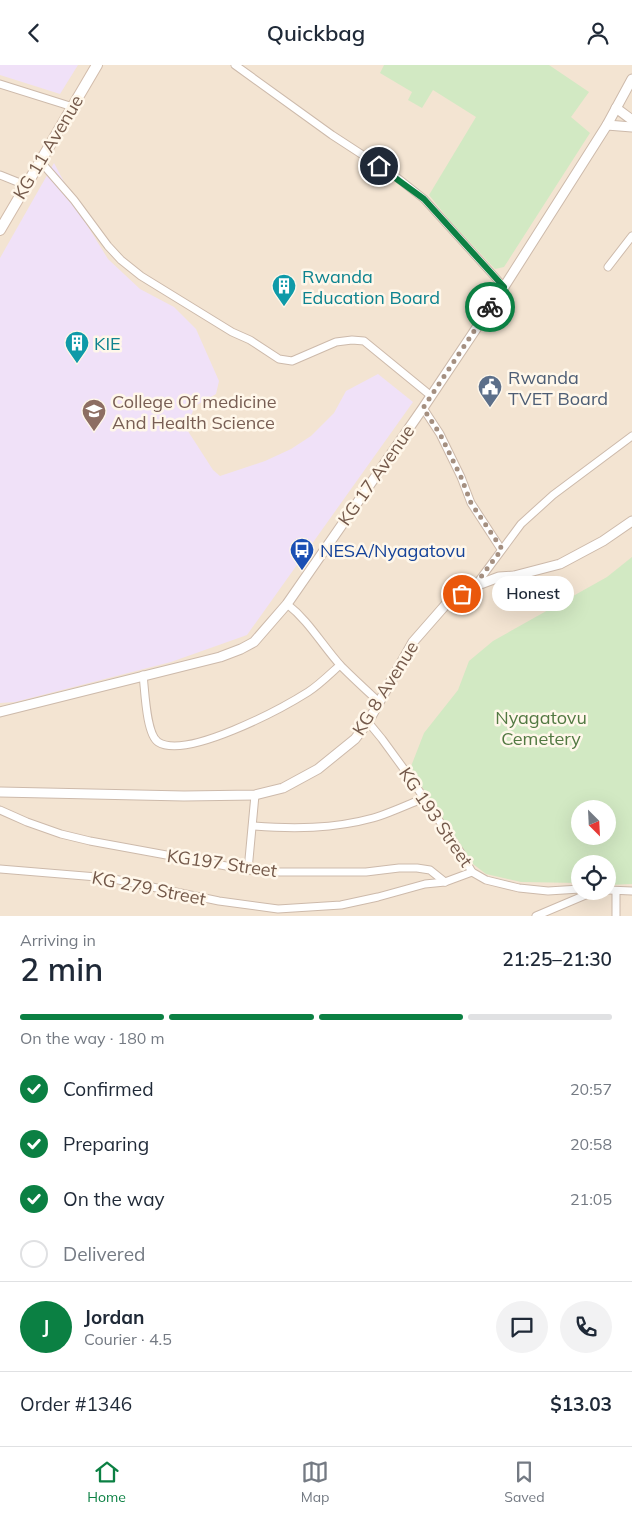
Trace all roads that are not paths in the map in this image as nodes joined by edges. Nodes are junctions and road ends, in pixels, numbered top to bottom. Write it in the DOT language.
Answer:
graph roads {
  1 [pos="97,65"];
  2 [pos="235,65"];
  3 [pos="632,79"];
  4 [pos="0,84"];
  5 [pos="72,107"];
  6 [pos="616,109"];
  7 [pos="632,120"];
  8 [pos="607,125"];
  9 [pos="632,127"];
  10 [pos="40,161"];
  11 [pos="0,175"];
  12 [pos="25,185"];
  13 [pos="0,230"];
  14 [pos="632,236"];
  15 [pos="608,267"];
  16 [pos="504,287"];
  17 [pos="430,395"];
  18 [pos="423,408"];
  19 [pos="632,437"];
  20 [pos="632,521"];
  21 [pos="502,549"];
  22 [pos="474,586"];
  23 [pos="287,604"];
  24 [pos="340,665"];
  25 [pos="143,675"];
  26 [pos="378,701"];
  27 [pos="0,712"];
  28 [pos="368,722"];
  29 [pos="0,792"];
  30 [pos="255,795"];
  31 [pos="424,798"];
  32 [pos="0,810"];
  33 [pos="253,826"];
  34 [pos="0,869"];
  35 [pos="248,870"];
  36 [pos="472,872"];
  37 [pos="445,882"];
  38 [pos="571,890"];
  39 [pos="616,891"];
  40 [pos="632,891"];
  41 [pos="574,900"];
  42 [pos="616,900"];
  43 [pos="536,916"];
  44 [pos="616,916"];
  1 -- 5 [label="main road, KG 11 Avenue"];
  2 -- 16 [label="street"];
  3 -- 6 [label="street, KG 17 Avenue"];
  4 -- 5 [label="street"];
  5 -- 10 [label="main road, KG 11 Avenue"];
  6 -- 7 [label="street"];
  6 -- 8 [label="street, KG 17 Avenue"];
  8 -- 9 [label="street"];
  8 -- 16 [label="street, KG 17 Avenue"];
  10 -- 12 [label="main road, KG 11 Avenue"];
  10 -- 17 [label="street"];
  11 -- 12 [label="street"];
  12 -- 13 [label="main road, KG 11 Avenue"];
  14 -- 15 [label="street"];
  16 -- 17 [label="street, KG 17 Avenue"];
  17 -- 18 [label="street, KG 17 Avenue"];
  18 -- 21 [label="street"];
  18 -- 23 [label="street, KG 17 Avenue"];
  19 -- 21 [label="street"];
  20 -- 22 [label="street, KG 8 Avenue"];
  21 -- 22 [label="street"];
  22 -- 26 [label="street, KG 8 Avenue"];
  23 -- 24 [label="street"];
  23 -- 25 [label="street, KG 17 Avenue"];
  24 -- 25 [label="street"];
  24 -- 26 [label="street"];
  25 -- 27 [label="street, KG 17 Avenue"];
  26 -- 28 [label="street, KG 8 Avenue"];
  28 -- 30 [label="street, KG 8 Avenue"];
  28 -- 31 [label="street, KG 193 Street"];
  29 -- 30 [label="street, KG 8 Avenue"];
  30 -- 33 [label="street"];
  31 -- 33 [label="street"];
  31 -- 36 [label="street, KG 193 Street"];
  32 -- 35 [label="street, KG197 Street"];
  33 -- 35 [label="street"];
  34 -- 37 [label="street, KG 279 Street"];
  35 -- 37 [label="street, KG197 Street"];
  36 -- 37 [label="street, KG 279 Street"];
  36 -- 38 [label="street, KG 193 Street"];
  39 -- 40 [label="street"];
  41 -- 43 [label="street"];
  42 -- 44 [label="street"];
}
